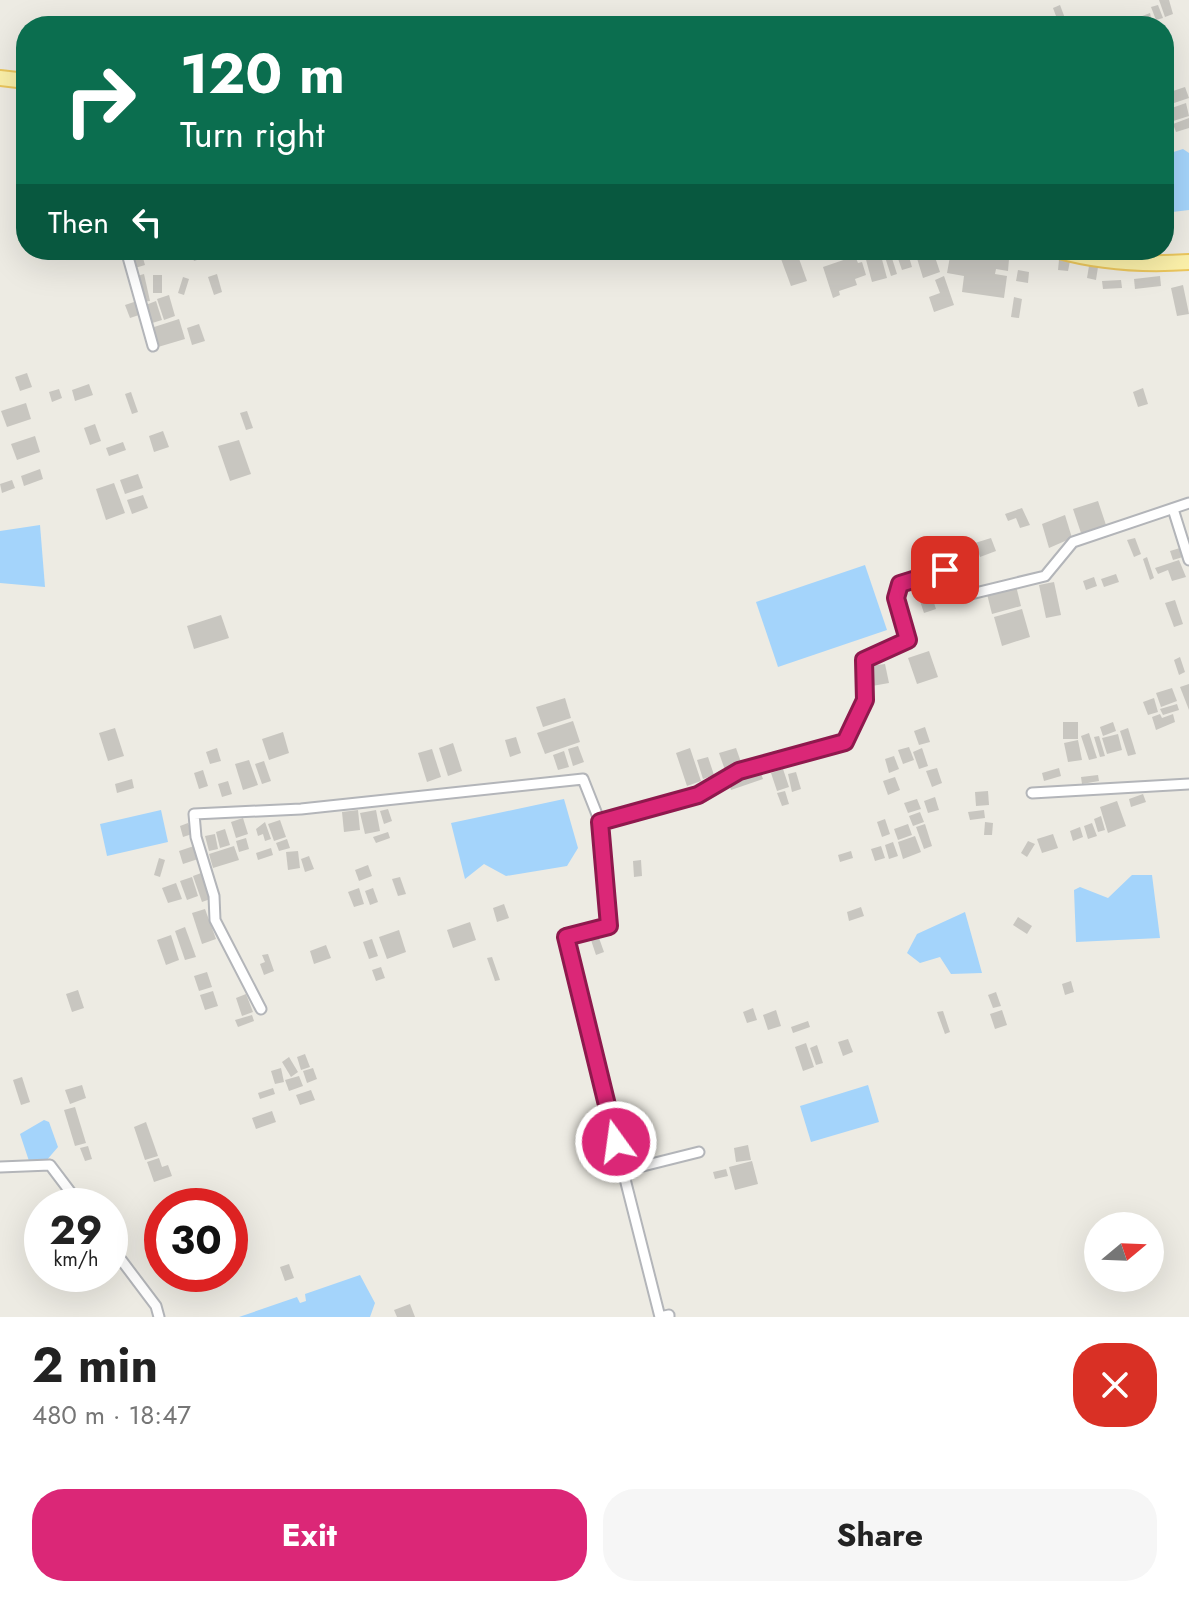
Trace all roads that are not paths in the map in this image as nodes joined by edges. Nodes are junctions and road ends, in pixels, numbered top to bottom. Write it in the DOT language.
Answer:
graph roads {
  1 [pos="129,260"];
  2 [pos="1107,260"];
  3 [pos="1189,262"];
  4 [pos="153,346"];
  5 [pos="1189,503"];
  6 [pos="1173,509"];
  7 [pos="1189,560"];
  8 [pos="1189,784"];
  9 [pos="1032,793"];
  10 [pos="600,822"];
  11 [pos="261,1009"];
  12 [pos="699,1152"];
  13 [pos="0,1167"];
  14 [pos="623,1171"];
  15 [pos="67,1188"];
  16 [pos="128,1269"];
  17 [pos="159,1317"];
  18 [pos="669,1317"];
  1 -- 4 [label="street"];
  2 -- 3 [label="main road"];
  5 -- 6 [label="street"];
  6 -- 7 [label="street"];
  6 -- 10 [label="street"];
  8 -- 9 [label="street"];
  10 -- 11 [label="street"];
  10 -- 14 [label="street"];
  12 -- 14 [label="street"];
  13 -- 15 [label="street"];
  14 -- 18 [label="street"];
  16 -- 17 [label="street"];
}
